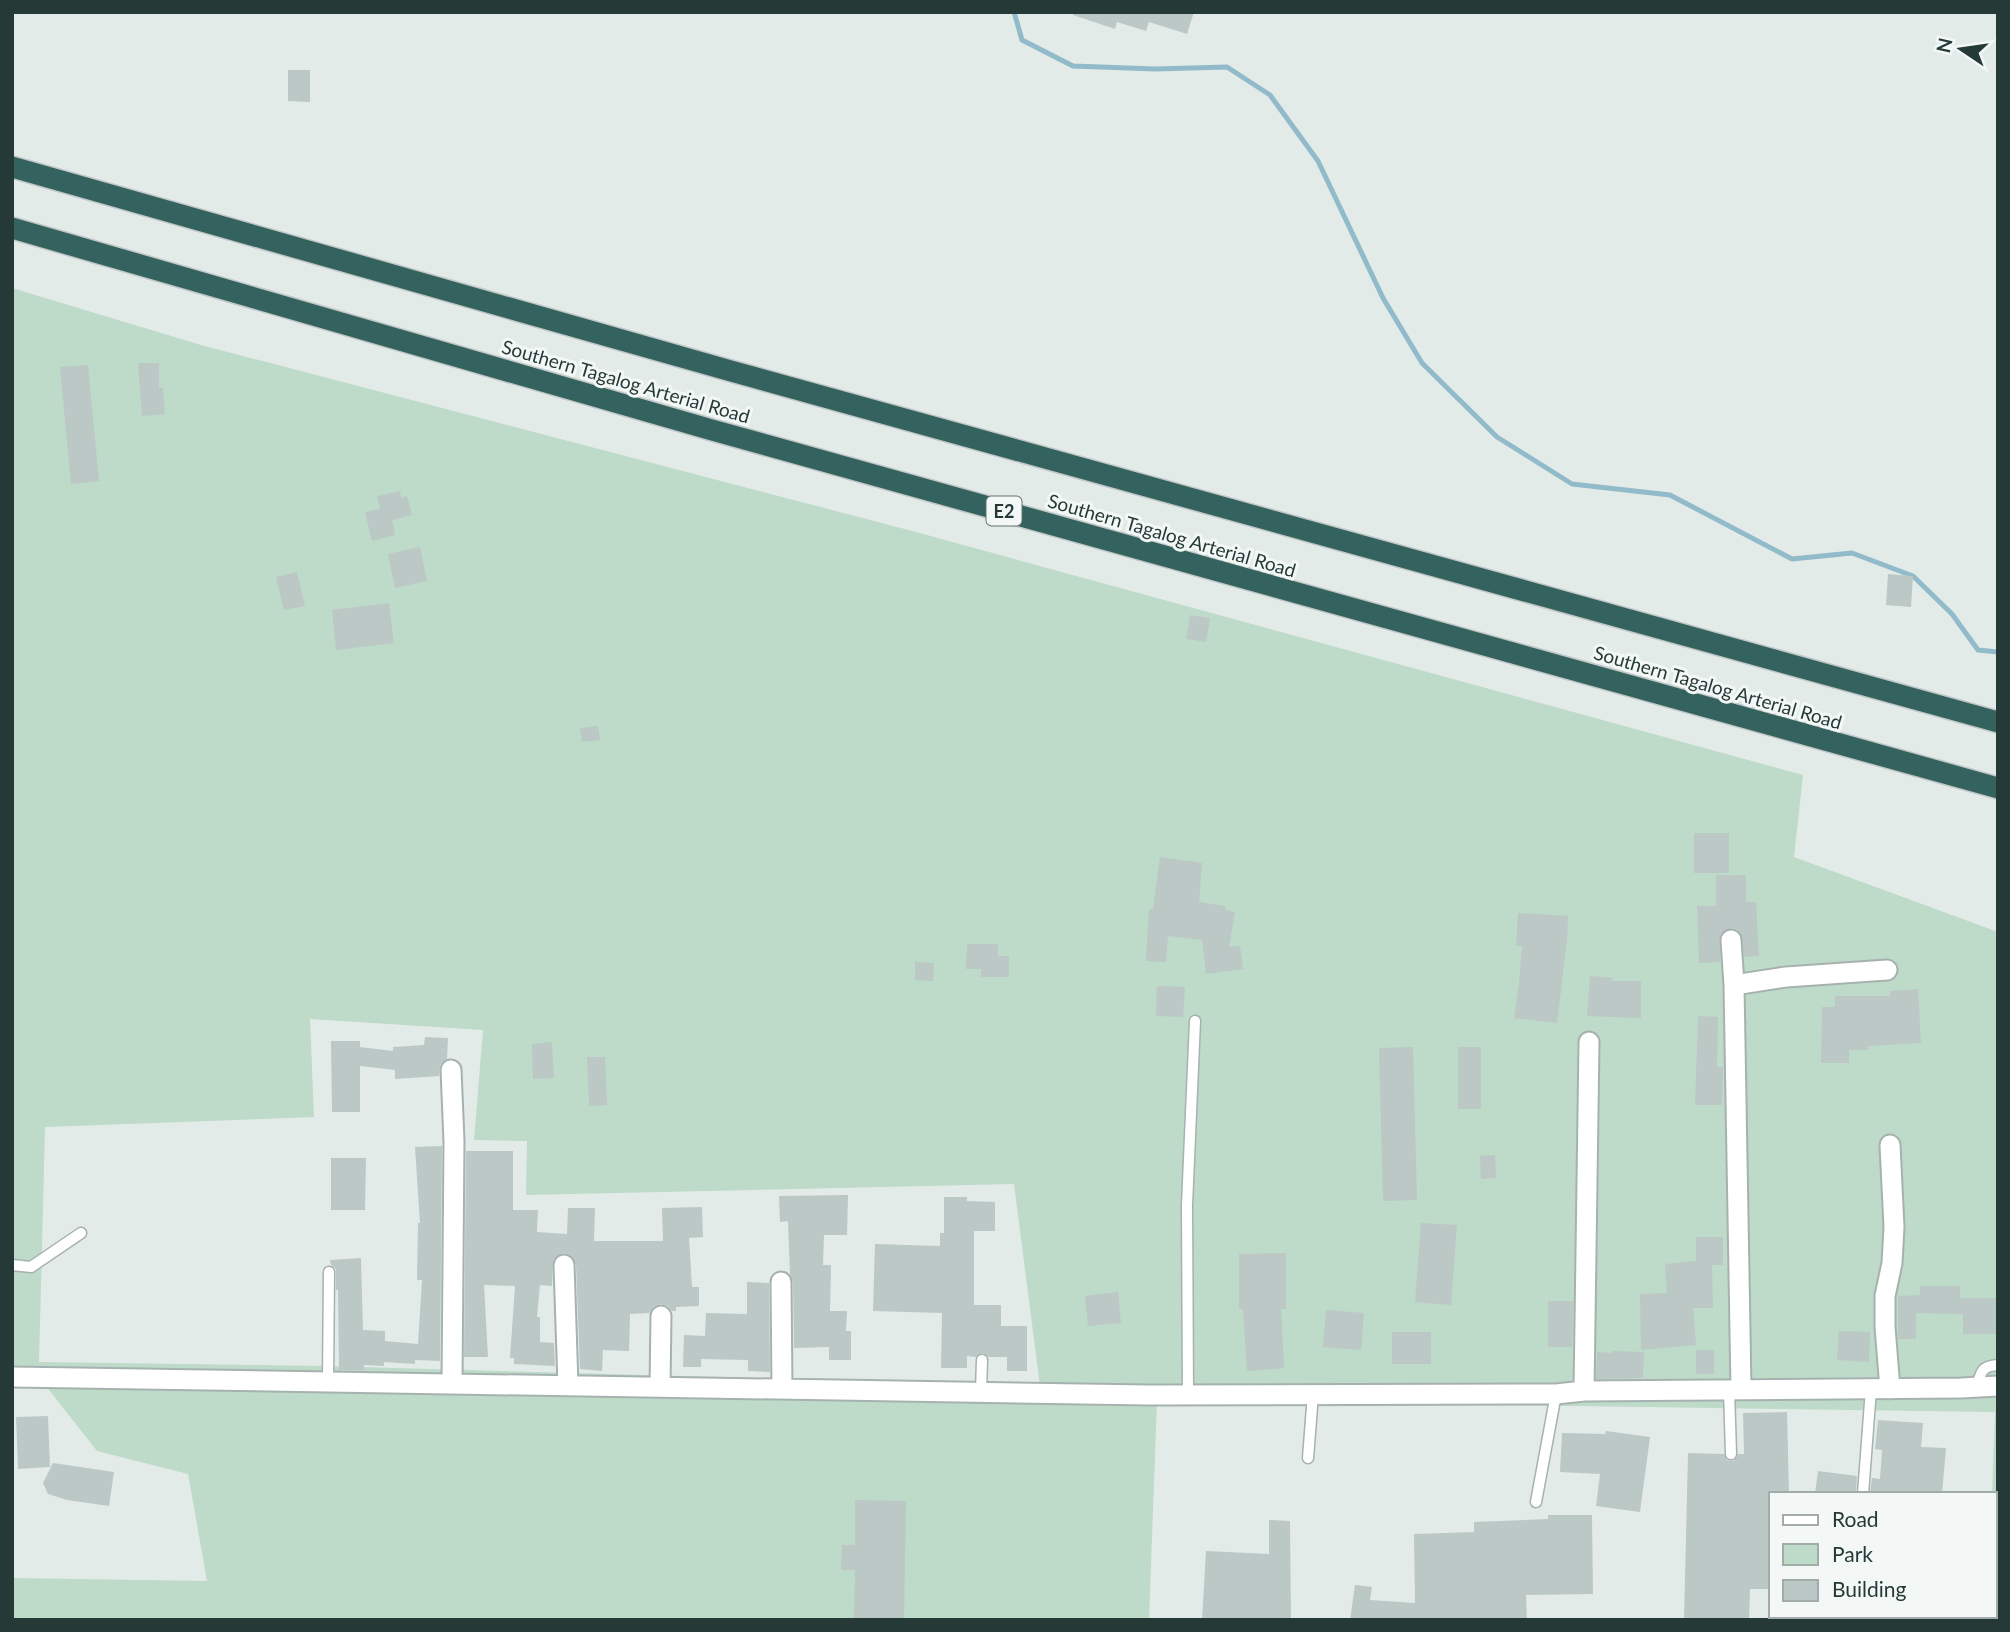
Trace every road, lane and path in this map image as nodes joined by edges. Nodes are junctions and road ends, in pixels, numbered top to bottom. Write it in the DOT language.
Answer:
graph roads {
  1 [pos="12,167"];
  2 [pos="12,228"];
  3 [pos="1998,722"];
  4 [pos="1998,788"];
  5 [pos="1731,940"];
  6 [pos="1887,970"];
  7 [pos="1734,985"];
  8 [pos="1195,1021"];
  9 [pos="1589,1042"];
  10 [pos="451,1070"];
  11 [pos="1890,1145"];
  12 [pos="81,1233"];
  13 [pos="12,1265"];
  14 [pos="564,1265"];
  15 [pos="329,1272"];
  16 [pos="781,1282"];
  17 [pos="661,1315"];
  18 [pos="982,1360"];
  19 [pos="1998,1365"];
  20 [pos="12,1377"];
  21 [pos="328,1382"];
  22 [pos="452,1383"];
  23 [pos="568,1385"];
  24 [pos="1998,1385"];
  25 [pos="660,1387"];
  26 [pos="1977,1387"];
  27 [pos="782,1388"];
  28 [pos="1880,1389"];
  29 [pos="1735,1390"];
  30 [pos="1584,1391"];
  31 [pos="981,1392"];
  32 [pos="1313,1393"];
  33 [pos="1188,1394"];
  34 [pos="1556,1394"];
  35 [pos="1731,1454"];
  36 [pos="1308,1458"];
  37 [pos="1863,1492"];
  38 [pos="1536,1502"];
  1 -- 3 [label="highway, Southern Tagalog Arterial Road"];
  2 -- 4 [label="highway, Southern Tagalog Arterial Road / E2"];
  5 -- 7 [label="street"];
  6 -- 7 [label="street"];
  7 -- 29 [label="street"];
  8 -- 33 [label="lane"];
  9 -- 30 [label="street"];
  10 -- 22 [label="street"];
  11 -- 28 [label="street"];
  12 -- 13 [label="lane"];
  14 -- 23 [label="street"];
  15 -- 21 [label="lane"];
  16 -- 27 [label="street"];
  17 -- 25 [label="street"];
  18 -- 31 [label="lane"];
  19 -- 26 [label="lane"];
  20 -- 21 [label="street"];
  21 -- 22 [label="street"];
  22 -- 23 [label="street"];
  23 -- 25 [label="street"];
  24 -- 26 [label="street"];
  25 -- 27 [label="street"];
  26 -- 28 [label="street"];
  27 -- 31 [label="street"];
  28 -- 29 [label="street"];
  28 -- 37 [label="lane"];
  29 -- 30 [label="street"];
  29 -- 35 [label="lane"];
  30 -- 34 [label="street"];
  31 -- 33 [label="street"];
  32 -- 33 [label="street"];
  32 -- 34 [label="street"];
  32 -- 36 [label="lane"];
  34 -- 38 [label="lane"];
}
